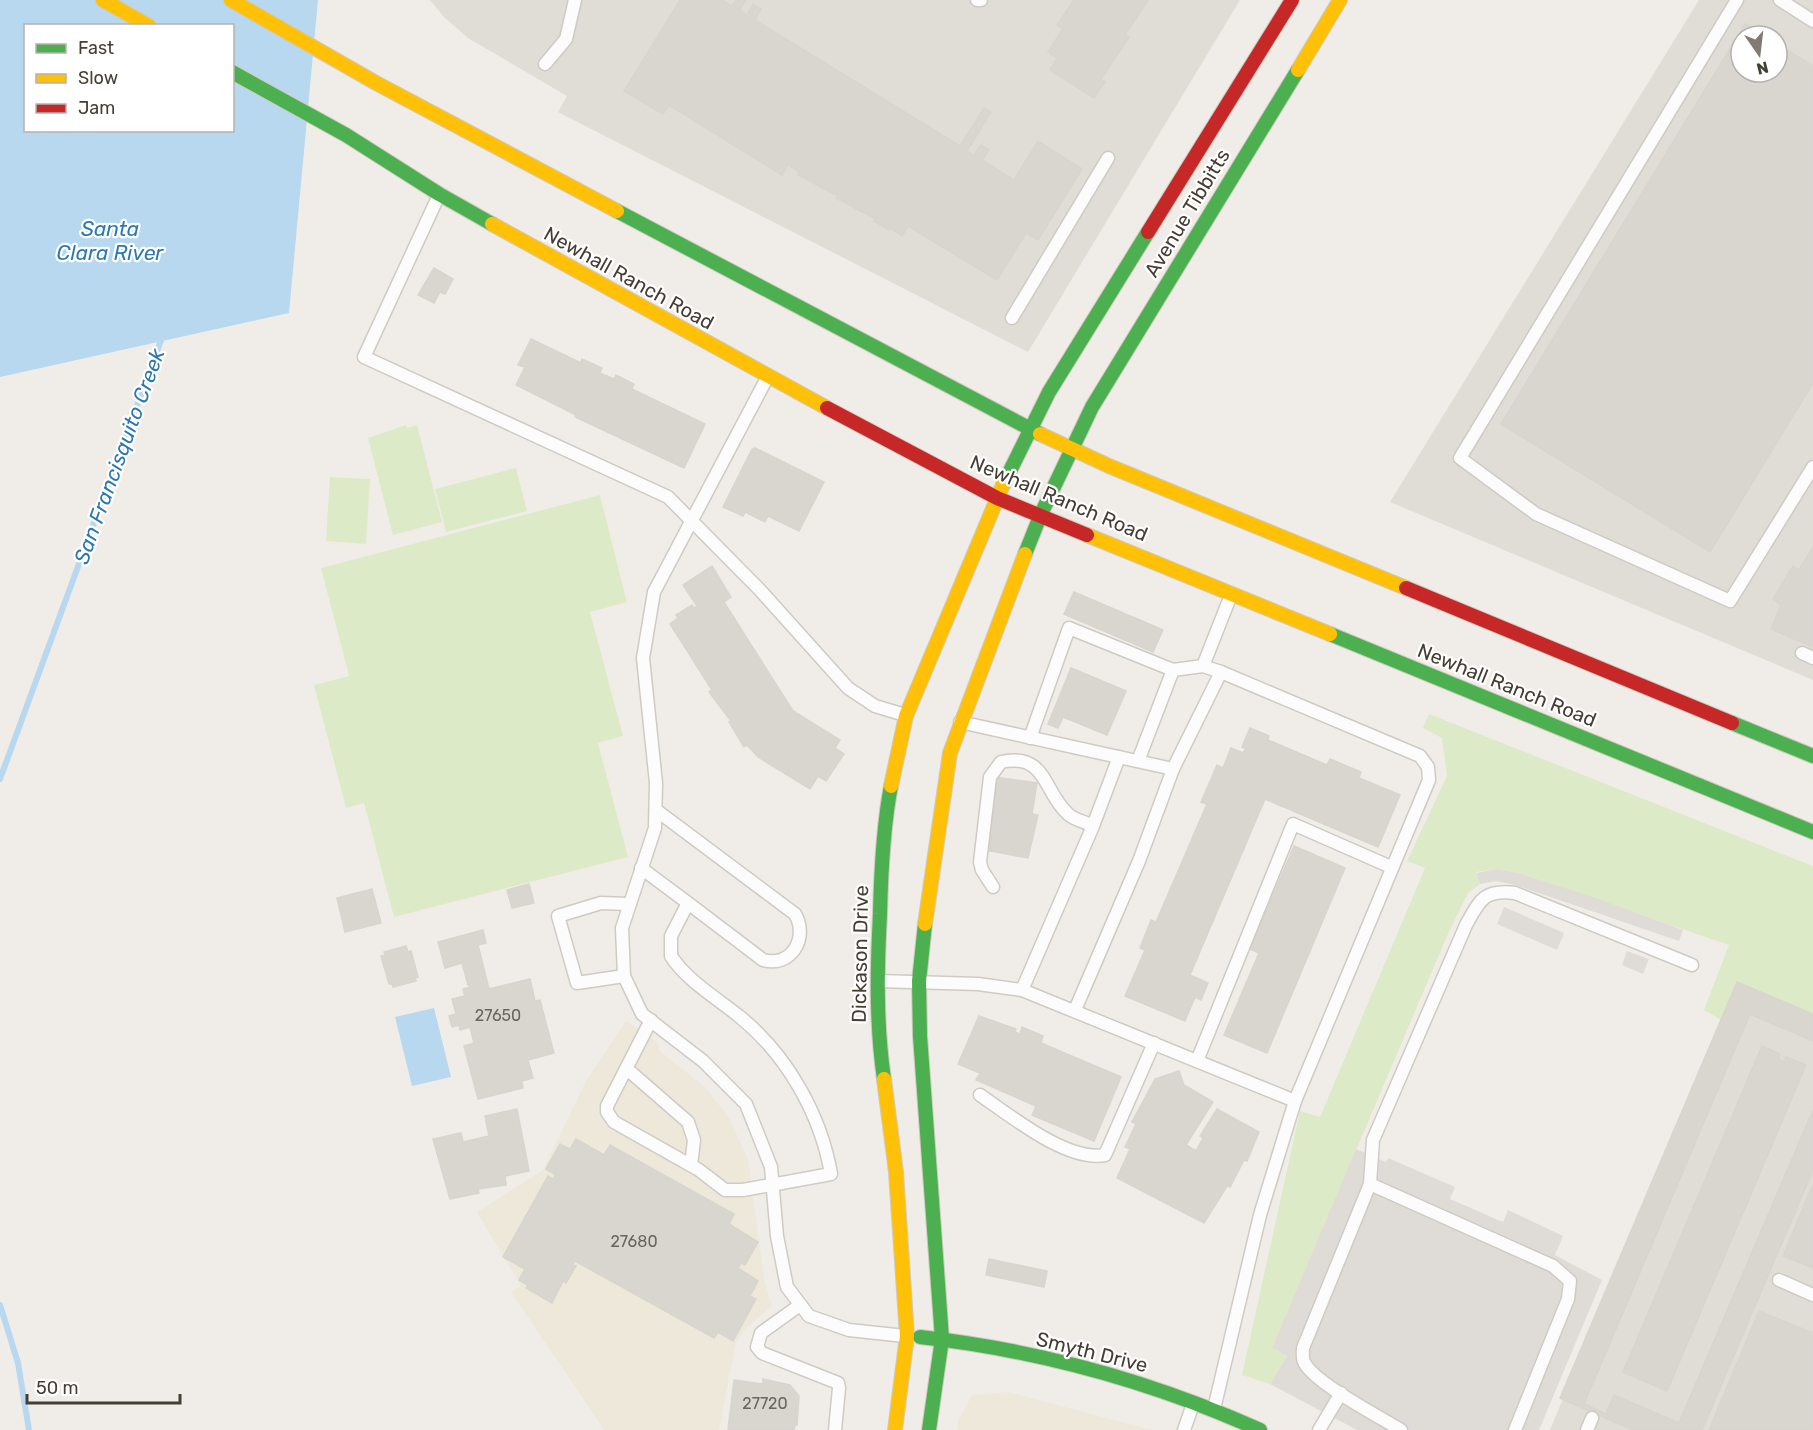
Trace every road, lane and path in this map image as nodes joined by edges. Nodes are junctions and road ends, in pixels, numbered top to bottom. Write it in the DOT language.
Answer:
graph roads {
  1 [pos="103,0"];
  2 [pos="231,0"];
  3 [pos="575,0"];
  4 [pos="1292,0"];
  5 [pos="1340,0"];
  6 [pos="1737,0"];
  7 [pos="1780,0"];
  8 [pos="1813,21"];
  9 [pos="145,24"];
  10 [pos="545,64"];
  11 [pos="234,73"];
  12 [pos="1107,158"];
  13 [pos="439,194"];
  14 [pos="1012,318"];
  15 [pos="768,377"];
  16 [pos="1030,429"];
  17 [pos="1072,448"];
  18 [pos="1813,467"];
  19 [pos="997,498"];
  20 [pos="1041,514"];
  21 [pos="690,521"];
  22 [pos="1233,592"];
  23 [pos="1203,666"];
  24 [pos="1173,670"];
  25 [pos="1221,672"];
  26 [pos="906,716"];
  27 [pos="960,722"];
  28 [pos="1030,738"];
  29 [pos="1813,756"];
  30 [pos="1119,757"];
  31 [pos="1138,761"];
  32 [pos="1173,769"];
  33 [pos="656,810"];
  34 [pos="1093,826"];
  35 [pos="1813,832"];
  36 [pos="1391,867"];
  37 [pos="641,868"];
  38 [pos="993,887"];
  39 [pos="688,903"];
  40 [pos="628,904"];
  41 [pos="1692,965"];
  42 [pos="624,976"];
  43 [pos="877,981"];
  44 [pos="919,981"];
  45 [pos="1022,990"];
  46 [pos="1075,1010"];
  47 [pos="651,1020"];
  48 [pos="1154,1043"];
  49 [pos="1197,1061"];
  50 [pos="627,1068"];
  51 [pos="980,1095"];
  52 [pos="1294,1101"];
  53 [pos="691,1165"];
  54 [pos="1371,1184"];
  55 [pos="772,1185"];
  56 [pos="1779,1280"];
  57 [pos="1813,1295"];
  58 [pos="800,1305"];
  59 [pos="907,1336"];
  60 [pos="942,1339"];
  61 [pos="1341,1393"];
  62 [pos="1194,1400"];
  63 [pos="1214,1408"];
  64 [pos="835,1430"];
  65 [pos="895,1430"];
  66 [pos="929,1430"];
  67 [pos="1184,1430"];
  68 [pos="1260,1430"];
  69 [pos="1320,1430"];
  70 [pos="1401,1430"];
  71 [pos="1515,1430"];
  1 -- 9 [label="main road"];
  2 -- 16 [label="main road"];
  3 -- 10 [label="lane"];
  4 -- 16 [label="main road, Avenue Tibbitts"];
  5 -- 17 [label="main road, Avenue Tibbitts"];
  6 -- 18 [label="lane"];
  7 -- 8 [label="lane"];
  11 -- 13 [label="main road, Newhall Ranch Road"];
  12 -- 14 [label="lane"];
  13 -- 15 [label="main road, Newhall Ranch Road"];
  13 -- 21 [label="lane"];
  15 -- 19 [label="main road, Newhall Ranch Road"];
  15 -- 21 [label="lane"];
  16 -- 17 [label="main road"];
  16 -- 19 [label="main road, Avenue Tibbitts"];
  17 -- 20 [label="main road, Avenue Tibbitts"];
  17 -- 29 [label="main road"];
  19 -- 20 [label="main road, Newhall Ranch Road"];
  19 -- 26 [label="main road, Dickason Drive"];
  20 -- 22 [label="main road, Newhall Ranch Road"];
  20 -- 27 [label="main road"];
  21 -- 26 [label="lane"];
  21 -- 33 [label="lane"];
  22 -- 23 [label="lane"];
  22 -- 35 [label="main road, Newhall Ranch Road"];
  23 -- 24 [label="lane"];
  23 -- 25 [label="lane"];
  24 -- 28 [label="lane"];
  24 -- 31 [label="lane"];
  25 -- 32 [label="lane"];
  25 -- 36 [label="lane"];
  26 -- 43 [label="main road, Dickason Drive"];
  27 -- 28 [label="lane"];
  27 -- 44 [label="main road"];
  28 -- 30 [label="lane"];
  30 -- 31 [label="lane"];
  30 -- 34 [label="lane"];
  31 -- 32 [label="lane"];
  32 -- 46 [label="lane"];
  33 -- 37 [label="lane"];
  33 -- 39 [label="lane"];
  34 -- 38 [label="lane"];
  34 -- 45 [label="lane"];
  36 -- 49 [label="lane"];
  36 -- 52 [label="lane"];
  37 -- 39 [label="lane"];
  37 -- 40 [label="lane"];
  39 -- 55 [label="lane"];
  40 -- 42 [label="lane"];
  40 -- 42 [label="lane"];
  41 -- 54 [label="lane"];
  42 -- 47 [label="lane"];
  43 -- 44 [label="lane"];
  43 -- 59 [label="main road, Dickason Drive"];
  44 -- 45 [label="lane"];
  44 -- 60 [label="main road"];
  45 -- 46 [label="lane"];
  46 -- 48 [label="lane"];
  47 -- 50 [label="lane"];
  47 -- 55 [label="lane"];
  48 -- 49 [label="lane"];
  48 -- 51 [label="lane"];
  49 -- 52 [label="lane"];
  50 -- 53 [label="lane"];
  50 -- 53 [label="lane"];
  52 -- 63 [label="lane"];
  53 -- 55 [label="lane"];
  54 -- 61 [label="lane"];
  54 -- 71 [label="lane"];
  55 -- 58 [label="lane"];
  56 -- 57 [label="lane"];
  58 -- 59 [label="lane"];
  58 -- 64 [label="lane"];
  59 -- 60 [label="main road, Smyth Drive"];
  59 -- 65 [label="main road, Dickason Drive"];
  60 -- 62 [label="main road, Smyth Drive"];
  60 -- 66 [label="main road"];
  61 -- 69 [label="lane"];
  61 -- 70 [label="lane"];
  62 -- 63 [label="main road, Smyth Drive"];
  62 -- 67 [label="lane"];
  63 -- 68 [label="main road, Smyth Drive"];
}
